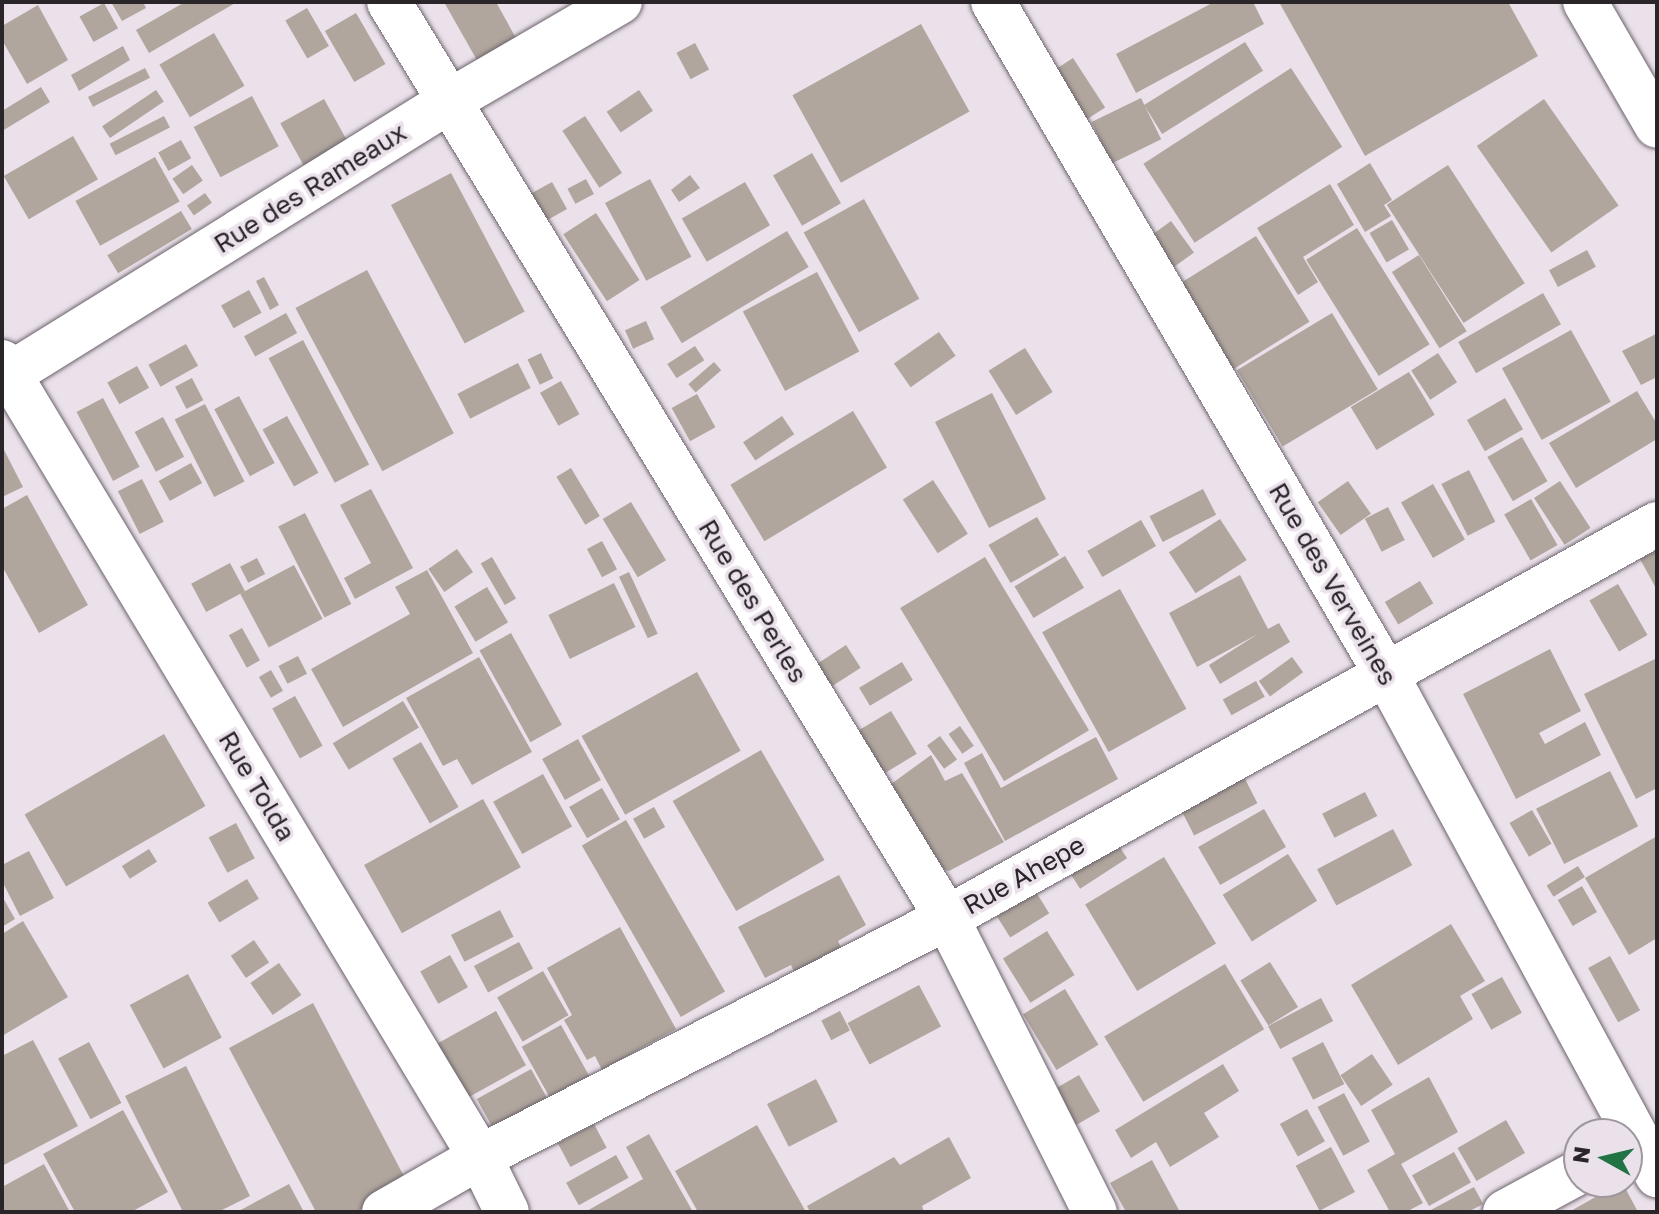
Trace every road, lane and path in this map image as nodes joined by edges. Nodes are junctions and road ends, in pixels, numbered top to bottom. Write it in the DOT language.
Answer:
graph roads {
  1 [pos="389,2"];
  2 [pos="620,2"];
  3 [pos="993,2"];
  4 [pos="1585,2"];
  5 [pos="448,102"];
  6 [pos="1657,126"];
  7 [pos="4,372"];
  8 [pos="1657,524"];
  9 [pos="1386,674"];
  10 [pos="947,918"];
  11 [pos="1644,1148"];
  12 [pos="480,1157"];
  13 [pos="1563,1181"];
  14 [pos="384,1212"];
  15 [pos="507,1212"];
  16 [pos="1095,1212"];
  17 [pos="1505,1212"];
  1 -- 5 [label="street, Rue des Perles"];
  2 -- 5 [label="street, Rue des Rameaux"];
  3 -- 9 [label="street, Rue des Verveines"];
  4 -- 6 [label="street"];
  5 -- 7 [label="street, Rue des Rameaux"];
  5 -- 10 [label="street, Rue des Perles"];
  7 -- 12 [label="street, Rue Tolda"];
  8 -- 9 [label="street, Rue Ahepe"];
  9 -- 10 [label="street, Rue Ahepe"];
  9 -- 11 [label="street, Rue des Verveines"];
  10 -- 12 [label="street, Rue Ahepe"];
  10 -- 16 [label="street, Rue des Perles"];
  12 -- 14 [label="street, Rue Ahepe"];
  12 -- 15 [label="street, Rue Tolda"];
  13 -- 17 [label="street"];
}
